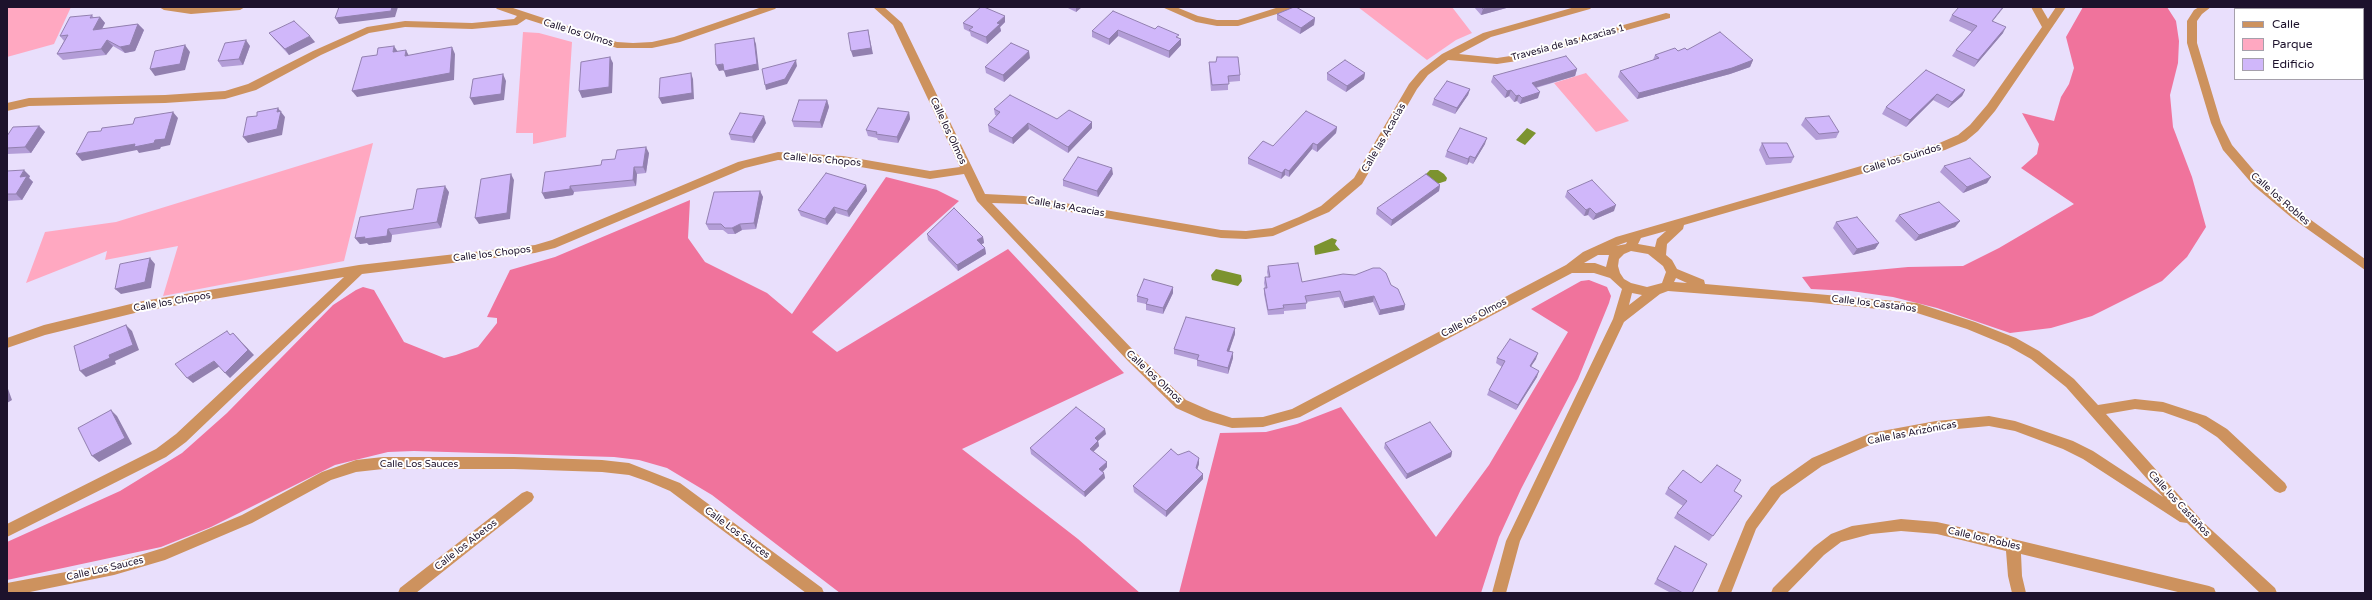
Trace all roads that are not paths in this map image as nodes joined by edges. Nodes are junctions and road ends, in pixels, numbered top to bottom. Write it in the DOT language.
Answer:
graph roads {
  1 [pos="164,7"];
  2 [pos="240,7"];
  3 [pos="500,7"];
  4 [pos="745,7"];
  5 [pos="772,7"];
  6 [pos="878,7"];
  7 [pos="1167,7"];
  8 [pos="1290,7"];
  9 [pos="1587,7"];
  10 [pos="2036,7"];
  11 [pos="2061,7"];
  12 [pos="2206,7"];
  13 [pos="524,16"];
  14 [pos="1666,16"];
  15 [pos="722,24"];
  16 [pos="2047,26"];
  17 [pos="1446,56"];
  18 [pos="7,107"];
  19 [pos="966,170"];
  20 [pos="981,198"];
  21 [pos="1682,224"];
  22 [pos="1636,236"];
  23 [pos="1626,249"];
  24 [pos="1597,250"];
  25 [pos="1660,255"];
  26 [pos="2365,265"];
  27 [pos="1570,268"];
  28 [pos="359,270"];
  29 [pos="1672,272"];
  30 [pos="1614,275"];
  31 [pos="1628,287"];
  32 [pos="1662,288"];
  33 [pos="1718,289"];
  34 [pos="1619,319"];
  35 [pos="7,343"];
  36 [pos="2094,411"];
  37 [pos="2280,487"];
  38 [pos="527,496"];
  39 [pos="2198,526"];
  40 [pos="7,531"];
  41 [pos="2012,545"];
  42 [pos="7,590"];
  43 [pos="405,593"];
  44 [pos="817,593"];
  45 [pos="1499,593"];
  46 [pos="1724,593"];
  47 [pos="1778,593"];
  48 [pos="2019,593"];
  49 [pos="2209,593"];
  50 [pos="2270,593"];
  1 -- 2 [label="street"];
  3 -- 13 [label="street, Calle los Olmos"];
  4 -- 15 [label="street"];
  5 -- 15 [label="street, Calle los Olmos"];
  6 -- 19 [label="street, Calle los Olmos"];
  7 -- 8 [label="street"];
  9 -- 17 [label="street, Calle las Acacias"];
  10 -- 16 [label="street"];
  11 -- 16 [label="street, Calle los Guindos"];
  12 -- 26 [label="street, Calle los Robles"];
  13 -- 15 [label="street, Calle los Olmos"];
  13 -- 18 [label="street"];
  14 -- 17 [label="street, Travesía de las Acacias 1"];
  16 -- 21 [label="street, Calle los Guindos"];
  17 -- 20 [label="street, Calle las Acacias"];
  19 -- 20 [label="street, Calle los Olmos"];
  19 -- 28 [label="street, Calle los Chopos"];
  20 -- 27 [label="street, Calle los Olmos"];
  21 -- 22 [label="street, Calle los Guindos"];
  21 -- 25 [label="street, Calle los Guindos"];
  22 -- 23 [label="street"];
  22 -- 24 [label="street, Calle los Olmos"];
  23 -- 24 [label="street"];
  23 -- 25 [label="street"];
  23 -- 30 [label="street"];
  24 -- 27 [label="street, Calle los Olmos"];
  25 -- 29 [label="street"];
  27 -- 30 [label="street"];
  28 -- 35 [label="street, Calle los Chopos"];
  28 -- 40 [label="street"];
  29 -- 32 [label="street"];
  29 -- 33 [label="street, Calle los Castaños"];
  30 -- 31 [label="street"];
  31 -- 32 [label="street"];
  31 -- 34 [label="street"];
  32 -- 33 [label="street, Calle los Castaños"];
  32 -- 34 [label="street"];
  33 -- 36 [label="street, Calle los Castaños"];
  34 -- 45 [label="street"];
  36 -- 37 [label="street"];
  36 -- 39 [label="street, Calle los Castaños"];
  38 -- 43 [label="street, Calle los Abetos"];
  39 -- 46 [label="street, Calle las Arizónicas"];
  39 -- 50 [label="street, Calle los Castaños"];
  41 -- 47 [label="street, Calle los Robles"];
  41 -- 48 [label="street"];
  41 -- 49 [label="street, Calle los Robles"];
  42 -- 44 [label="street, Calle Los Sauces"];
}
